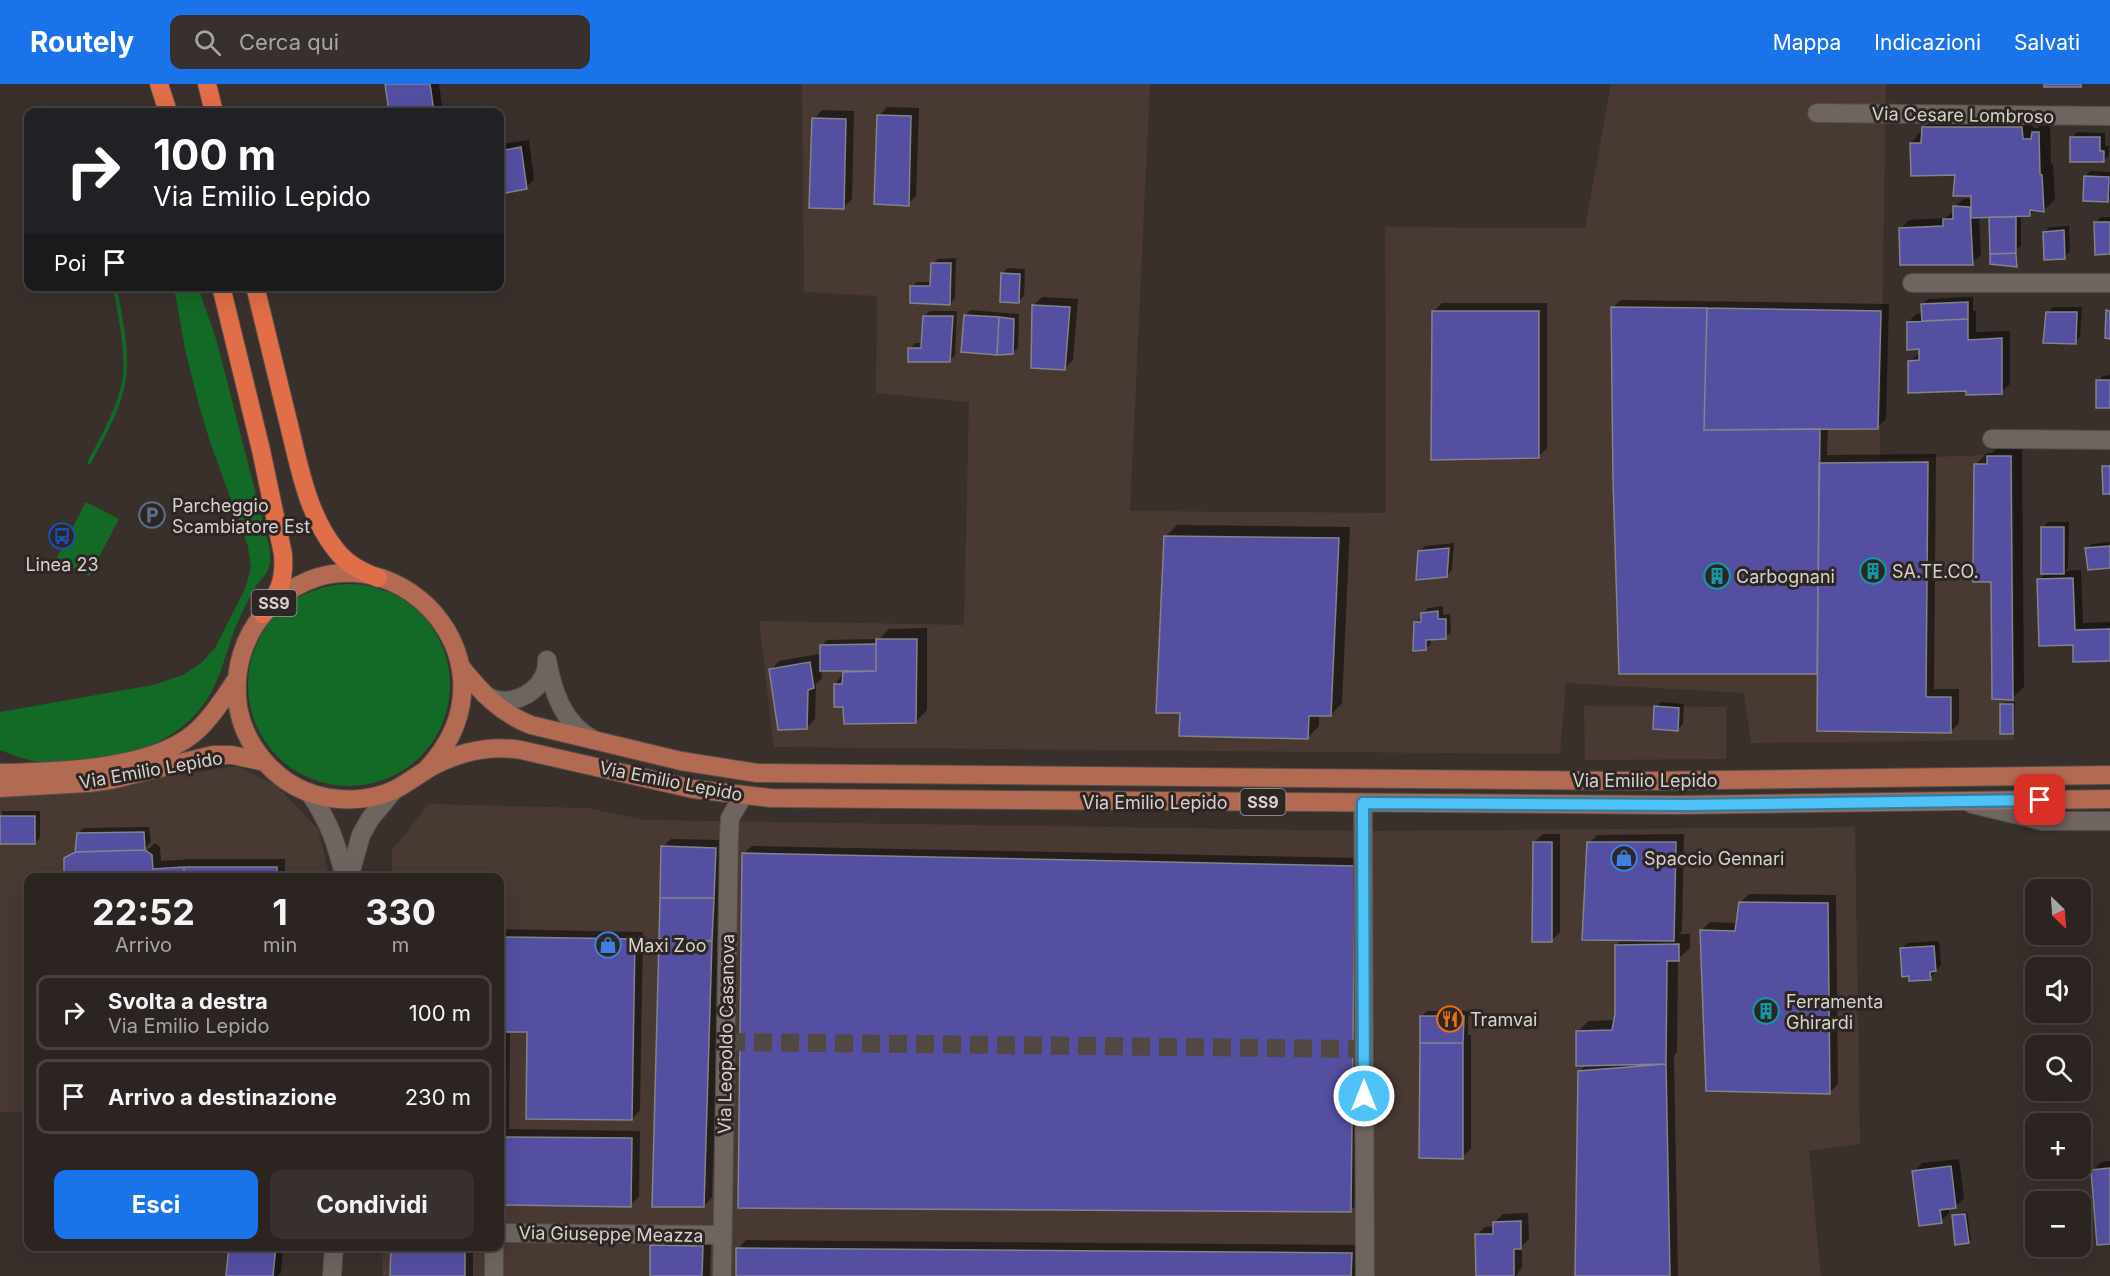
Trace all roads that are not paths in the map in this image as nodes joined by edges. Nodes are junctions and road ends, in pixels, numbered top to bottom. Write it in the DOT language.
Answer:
graph roads {
  1 [pos="159,84"];
  2 [pos="207,84"];
  3 [pos="167,108"];
  4 [pos="212,108"];
  5 [pos="1817,113"];
  6 [pos="2110,116"];
  7 [pos="1912,283"];
  8 [pos="2110,283"];
  9 [pos="221,291"];
  10 [pos="256,291"];
  11 [pos="1992,439"];
  12 [pos="2110,440"];
  13 [pos="378,578"];
  14 [pos="263,614"];
  15 [pos="460,666"];
  16 [pos="236,680"];
  17 [pos="482,692"];
  18 [pos="607,744"];
  19 [pos="266,762"];
  20 [pos="425,771"];
  21 [pos="0,773"];
  22 [pos="2110,775"];
  23 [pos="0,789"];
  24 [pos="394,790"];
  25 [pos="309,792"];
  26 [pos="743,796"];
  27 [pos="2110,799"];
  28 [pos="1946,802"];
  29 [pos="1363,803"];
  30 [pos="2110,821"];
  31 [pos="346,873"];
  32 [pos="349,873"];
  33 [pos="504,1233"];
  34 [pos="722,1235"];
  35 [pos="333,1251"];
  36 [pos="494,1251"];
  37 [pos="332,1276"];
  38 [pos="494,1276"];
  39 [pos="722,1276"];
  40 [pos="1365,1276"];
  1 -- 3 [label="highway"];
  2 -- 4 [label="highway"];
  5 -- 6 [label="street, Via Cesare Lombroso"];
  7 -- 8 [label="street"];
  9 -- 14 [label="highway"];
  10 -- 13 [label="highway"];
  11 -- 12 [label="street"];
  13 -- 14 [label="main road, SS9"];
  13 -- 15 [label="main road, SS9"];
  14 -- 16 [label="main road, SS9"];
  15 -- 17 [label="main road, Via Emilio Lepido / SS9"];
  15 -- 20 [label="main road, SS9"];
  16 -- 19 [label="main road, SS9"];
  16 -- 21 [label="main road, Via Emilio Lepido / SS9"];
  17 -- 18 [label="main road, Via Emilio Lepido / SS9"];
  17 -- 18 [label="street, Via Emilio Lepido"];
  18 -- 22 [label="main road, Via Emilio Lepido / SS9"];
  19 -- 23 [label="main road, Via Emilio Lepido / SS9"];
  19 -- 25 [label="main road, SS9"];
  20 -- 24 [label="main road, SS9"];
  20 -- 26 [label="main road, Via Emilio Lepido / SS9"];
  24 -- 25 [label="main road, SS9"];
  24 -- 32 [label="street"];
  25 -- 31 [label="street"];
  26 -- 29 [label="main road, Via Emilio Lepido / SS9"];
  26 -- 34 [label="street, Via Leopoldo Casanova"];
  27 -- 28 [label="main road, Via Emilio Lepido / SS9"];
  28 -- 29 [label="main road, Via Emilio Lepido / SS9"];
  28 -- 30 [label="street"];
  29 -- 40 [label="street"];
  33 -- 34 [label="street, Via Giuseppe Meazza"];
  34 -- 39 [label="street, Via Leopoldo Casanova"];
  35 -- 37 [label="street"];
  36 -- 38 [label="street"];
}
